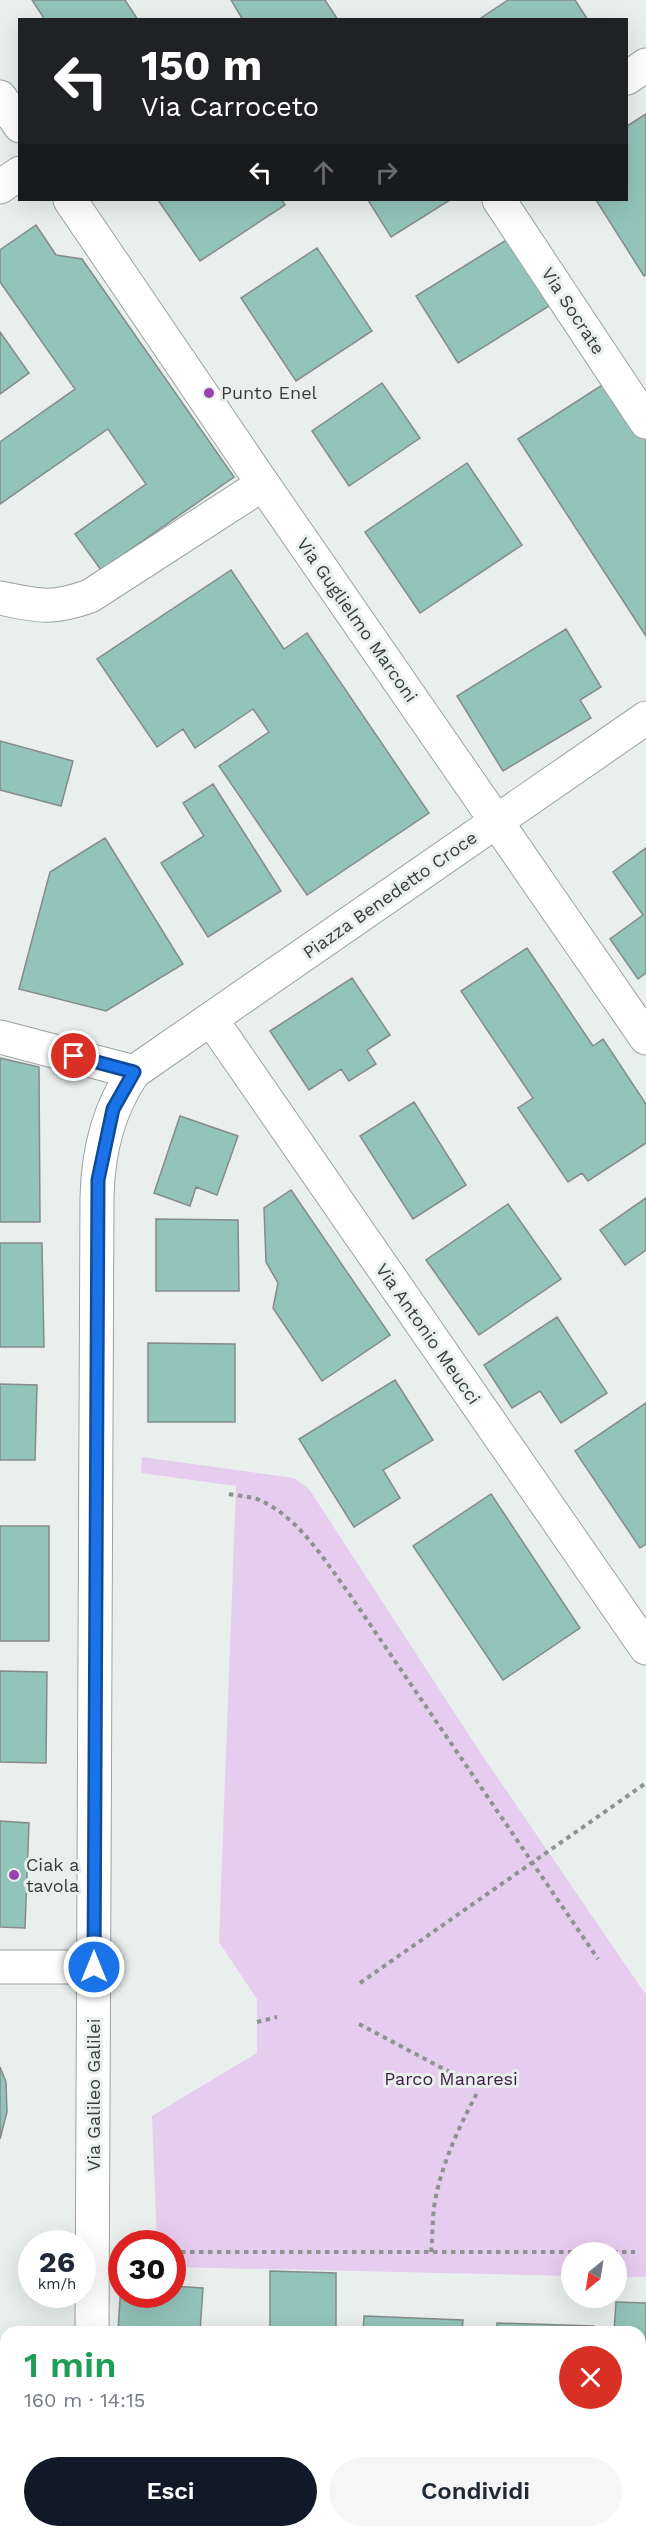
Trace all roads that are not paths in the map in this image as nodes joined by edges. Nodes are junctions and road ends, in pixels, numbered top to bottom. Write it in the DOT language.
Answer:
graph roads {
  1 [pos="646,65"];
  2 [pos="628,77"];
  3 [pos="0,97"];
  4 [pos="18,123"];
  5 [pos="18,174"];
  6 [pos="0,187"];
  7 [pos="71,201"];
  8 [pos="500,201"];
  9 [pos="646,422"];
  10 [pos="262,484"];
  11 [pos="0,598"];
  12 [pos="646,718"];
  13 [pos="496,821"];
  14 [pos="211,1019"];
  15 [pos="0,1038"];
  16 [pos="646,1038"];
  17 [pos="134,1072"];
  18 [pos="646,1648"];
  19 [pos="0,1967"];
  20 [pos="94,1967"];
  21 [pos="92,2326"];
  1 -- 2 [label="street"];
  3 -- 4 [label="street"];
  5 -- 6 [label="street"];
  7 -- 10 [label="street, Via Guglielmo Marconi"];
  8 -- 9 [label="street, Via Socrate"];
  10 -- 11 [label="street"];
  10 -- 13 [label="street, Via Guglielmo Marconi"];
  12 -- 13 [label="street, Piazza Benedetto Croce"];
  13 -- 14 [label="street, Piazza Benedetto Croce"];
  13 -- 16 [label="street, Via Guglielmo Marconi"];
  14 -- 17 [label="street, Piazza Benedetto Croce"];
  14 -- 18 [label="street, Via Antonio Meucci"];
  15 -- 17 [label="street"];
  17 -- 20 [label="street, Via Galileo Galilei"];
  19 -- 20 [label="street"];
  20 -- 21 [label="street, Via Galileo Galilei"];
}
